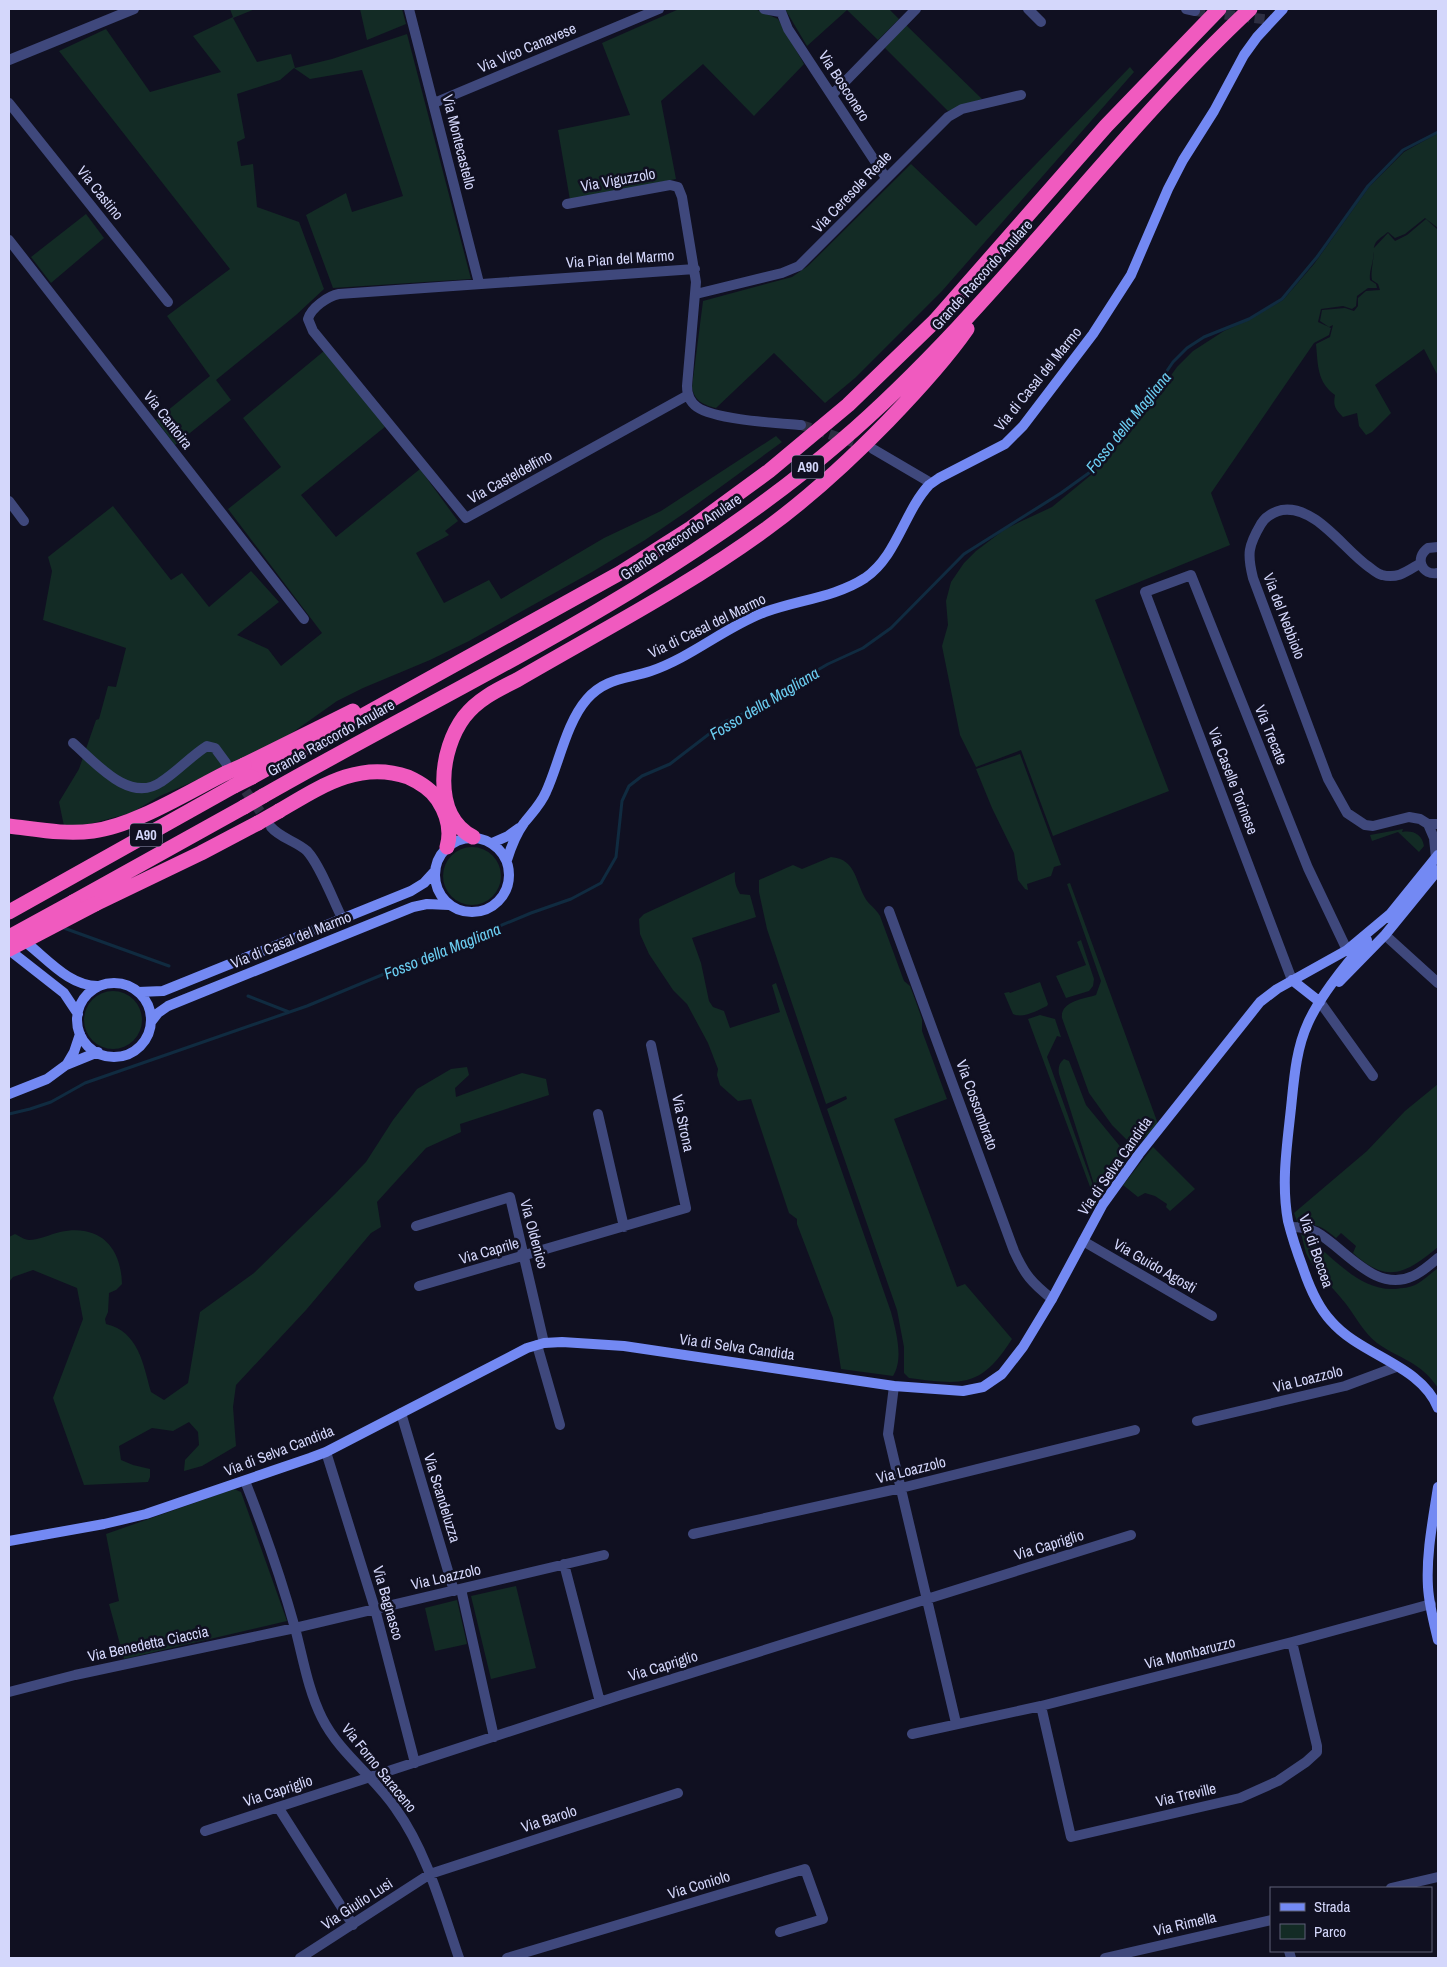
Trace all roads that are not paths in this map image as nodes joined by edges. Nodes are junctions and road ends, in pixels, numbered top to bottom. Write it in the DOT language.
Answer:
graph roads {
  1 [pos="134,9"];
  2 [pos="410,9"];
  3 [pos="659,9"];
  4 [pos="764,9"];
  5 [pos="916,9"];
  6 [pos="1028,9"];
  7 [pos="1219,9"];
  8 [pos="1250,9"];
  9 [pos="1283,9"];
  10 [pos="780,10"];
  11 [pos="1041,22"];
  12 [pos="9,60"];
  13 [pos="832,95"];
  14 [pos="1021,95"];
  15 [pos="9,103"];
  16 [pos="434,103"];
  17 [pos="886,178"];
  18 [pos="567,204"];
  19 [pos="9,240"];
  20 [pos="695,269"];
  21 [pos="479,283"];
  22 [pos="696,294"];
  23 [pos="989,296"];
  24 [pos="168,302"];
  25 [pos="308,317"];
  26 [pos="688,396"];
  27 [pos="801,425"];
  28 [pos="873,449"];
  29 [pos="931,483"];
  30 [pos="9,501"];
  31 [pos="24,521"];
  32 [pos="1438,547"];
  33 [pos="1421,563"];
  34 [pos="1438,573"];
  35 [pos="1145,592"];
  36 [pos="304,619"];
  37 [pos="73,742"];
  38 [pos="229,774"];
  39 [pos="524,824"];
  40 [pos="1433,824"];
  41 [pos="264,825"];
  42 [pos="9,826"];
  43 [pos="473,838"];
  44 [pos="492,843"];
  45 [pos="447,847"];
  46 [pos="1437,856"];
  47 [pos="507,860"];
  48 [pos="1438,870"];
  49 [pos="435,871"];
  50 [pos="449,905"];
  51 [pos="889,911"];
  52 [pos="9,912"];
  53 [pos="1390,914"];
  54 [pos="342,918"];
  55 [pos="1385,935"];
  56 [pos="9,937"];
  57 [pos="28,944"];
  58 [pos="1347,950"];
  59 [pos="11,951"];
  60 [pos="1292,980"];
  61 [pos="1438,982"];
  62 [pos="100,986"];
  63 [pos="138,992"];
  64 [pos="1323,998"];
  65 [pos="78,1014"];
  66 [pos="151,1022"];
  67 [pos="80,1034"];
  68 [pos="651,1045"];
  69 [pos="98,1052"];
  70 [pos="66,1065"];
  71 [pos="1373,1076"];
  72 [pos="9,1094"];
  73 [pos="598,1114"];
  74 [pos="686,1208"];
  75 [pos="416,1226"];
  76 [pos="1290,1227"];
  77 [pos="624,1228"];
  78 [pos="1083,1241"];
  79 [pos="525,1256"];
  80 [pos="1438,1258"];
  81 [pos="419,1286"];
  82 [pos="1052,1299"];
  83 [pos="1212,1316"];
  84 [pos="540,1344"];
  85 [pos="1396,1367"];
  86 [pos="894,1386"];
  87 [pos="1438,1408"];
  88 [pos="401,1413"];
  89 [pos="1197,1421"];
  90 [pos="560,1425"];
  91 [pos="1135,1430"];
  92 [pos="326,1452"];
  93 [pos="245,1481"];
  94 [pos="900,1488"];
  95 [pos="1438,1488"];
  96 [pos="693,1534"];
  97 [pos="1131,1535"];
  98 [pos="9,1541"];
  99 [pos="604,1555"];
  100 [pos="564,1564"];
  101 [pos="457,1590"];
  102 [pos="927,1599"];
  103 [pos="1430,1604"];
  104 [pos="375,1609"];
  105 [pos="295,1628"];
  106 [pos="1438,1640"];
  107 [pos="1292,1642"];
  108 [pos="9,1692"];
  109 [pos="600,1702"];
  110 [pos="1041,1706"];
  111 [pos="956,1723"];
  112 [pos="912,1734"];
  113 [pos="494,1737"];
  114 [pos="415,1763"];
  115 [pos="369,1777"];
  116 [pos="678,1793"];
  117 [pos="278,1807"];
  118 [pos="206,1831"];
  119 [pos="430,1874"];
  120 [pos="1438,1877"];
  121 [pos="1395,1887"];
  122 [pos="1270,1920"];
  123 [pos="353,1925"];
  124 [pos="780,1932"];
  125 [pos="300,1958"];
  126 [pos="459,1958"];
  127 [pos="507,1958"];
  128 [pos="1106,1958"];
  1 -- 12 [label="street"];
  2 -- 16 [label="street, Via Montecastello"];
  3 -- 16 [label="street, Via Vico Canavese"];
  4 -- 10 [label="street"];
  5 -- 13 [label="street"];
  6 -- 11 [label="street"];
  7 -- 38 [label="highway, Grande Raccordo Anulare / A90, bridge"];
  8 -- 23 [label="highway, Grande Raccordo Anulare / A90"];
  9 -- 29 [label="main road, Via di Casal del Marmo"];
  10 -- 13 [label="street, Via Bosconero"];
  13 -- 17 [label="street, Via Bosconero"];
  14 -- 17 [label="street, Via Ceresole Reale"];
  15 -- 24 [label="street, Via Castino"];
  16 -- 21 [label="street, Via Montecastello"];
  17 -- 22 [label="street, Via Ceresole Reale"];
  18 -- 20 [label="street, Via Viguzzolo"];
  19 -- 36 [label="street, Via Cantoira"];
  20 -- 21 [label="street, Via Pian del Marmo"];
  20 -- 22 [label="street, Via Pian del Marmo"];
  21 -- 25 [label="street, Via Pian del Marmo"];
  22 -- 26 [label="street, Via Pian del Marmo"];
  23 -- 43 [label="highway"];
  23 -- 56 [label="highway, Grande Raccordo Anulare / A90, bridge"];
  25 -- 26 [label="street, Via Casteldelfino"];
  26 -- 27 [label="street"];
  28 -- 29 [label="street"];
  29 -- 39 [label="main road, Via di Casal del Marmo"];
  30 -- 31 [label="street"];
  32 -- 33 [label="street"];
  33 -- 34 [label="street"];
  33 -- 40 [label="street, Via del Nebbiolo"];
  35 -- 58 [label="street, Via Trecate"];
  35 -- 60 [label="street, Via Caselle Torinese"];
  37 -- 38 [label="street"];
  38 -- 42 [label="highway"];
  38 -- 52 [label="highway, Grande Raccordo Anulare / A90"];
  39 -- 44 [label="main road, Via di Casal del Marmo"];
  39 -- 47 [label="main road, Via di Casal del Marmo"];
  40 -- 46 [label="street, Via del Nebbiolo"];
  41 -- 45 [label="highway, bridge"];
  41 -- 54 [label="street"];
  41 -- 59 [label="highway, bridge"];
  43 -- 44 [label="main road"];
  43 -- 45 [label="main road"];
  44 -- 47 [label="main road"];
  45 -- 49 [label="main road"];
  46 -- 53 [label="main road, Via di Boccea"];
  47 -- 50 [label="main road"];
  48 -- 55 [label="main road, Via di Boccea"];
  49 -- 50 [label="main road"];
  49 -- 54 [label="main road, Via di Casal del Marmo"];
  50 -- 66 [label="main road, Via di Casal del Marmo"];
  51 -- 82 [label="street, Via Cossombrato"];
  53 -- 58 [label="main road, Via di Selva Candida"];
  53 -- 64 [label="main road, Via di Boccea"];
  54 -- 63 [label="main road, Via di Casal del Marmo"];
  55 -- 61 [label="street"];
  55 -- 64 [label="main road, Via di Boccea"];
  57 -- 62 [label="main road"];
  58 -- 60 [label="main road, Via di Selva Candida"];
  59 -- 65 [label="main road"];
  60 -- 64 [label="main road"];
  60 -- 78 [label="main road, Via di Selva Candida"];
  62 -- 63 [label="main road"];
  62 -- 65 [label="main road"];
  63 -- 66 [label="main road"];
  64 -- 71 [label="street"];
  64 -- 76 [label="main road, Via di Boccea"];
  65 -- 67 [label="main road"];
  66 -- 69 [label="main road"];
  67 -- 69 [label="main road"];
  67 -- 70 [label="main road"];
  68 -- 74 [label="street, Via Strona"];
  69 -- 70 [label="main road"];
  70 -- 72 [label="main road"];
  73 -- 77 [label="street"];
  74 -- 77 [label="street, Via Caprile"];
  75 -- 79 [label="street, Via Oldenico"];
  76 -- 80 [label="street"];
  76 -- 85 [label="main road, Via di Boccea"];
  77 -- 79 [label="street, Via Caprile"];
  78 -- 82 [label="main road, Via di Selva Candida"];
  78 -- 83 [label="street, Via Guido Agosti"];
  79 -- 81 [label="street, Via Caprile"];
  79 -- 84 [label="street, Via Oldenico"];
  82 -- 86 [label="main road, Via di Selva Candida"];
  84 -- 86 [label="main road, Via di Selva Candida"];
  84 -- 88 [label="main road, Via di Selva Candida"];
  84 -- 90 [label="street, Via Oldenico"];
  85 -- 87 [label="main road, Via di Boccea"];
  85 -- 89 [label="street, Via Loazzolo"];
  86 -- 94 [label="street"];
  88 -- 92 [label="main road, Via di Selva Candida"];
  88 -- 101 [label="street, Via Scandeluzza"];
  91 -- 94 [label="street, Via Loazzolo"];
  92 -- 93 [label="main road, Via di Selva Candida"];
  92 -- 104 [label="street, Via Bagnasco"];
  93 -- 98 [label="main road, Via di Selva Candida"];
  93 -- 105 [label="street, Via Forno Saraceno"];
  94 -- 96 [label="street, Via Loazzolo"];
  94 -- 102 [label="street"];
  95 -- 103 [label="main road"];
  97 -- 102 [label="street, Via Capriglio"];
  99 -- 100 [label="street, Via Loazzolo"];
  100 -- 101 [label="street, Via Loazzolo"];
  100 -- 109 [label="street"];
  101 -- 104 [label="street, Via Loazzolo"];
  101 -- 113 [label="street, Via Scandeluzza"];
  102 -- 109 [label="street, Via Capriglio"];
  102 -- 111 [label="street"];
  103 -- 106 [label="main road"];
  103 -- 107 [label="street, Via Mombaruzzo"];
  104 -- 105 [label="street, Via Loazzolo"];
  104 -- 114 [label="street, Via Bagnasco"];
  105 -- 108 [label="street, Via Benedetta Ciaccia"];
  105 -- 115 [label="street, Via Forno Saraceno"];
  107 -- 110 [label="street, Via Mombaruzzo"];
  107 -- 110 [label="street, Via Treville"];
  109 -- 113 [label="street, Via Capriglio"];
  110 -- 111 [label="street, Via Mombaruzzo"];
  111 -- 112 [label="street, Via Mombaruzzo"];
  113 -- 114 [label="street, Via Capriglio"];
  114 -- 115 [label="street, Via Capriglio"];
  115 -- 117 [label="street, Via Capriglio"];
  115 -- 119 [label="street, Via Forno Saraceno"];
  116 -- 119 [label="street, Via Barolo"];
  117 -- 118 [label="street, Via Capriglio"];
  117 -- 123 [label="street"];
  119 -- 123 [label="street, Via Giulio Lusi"];
  119 -- 126 [label="street, Via Forno Saraceno"];
  120 -- 121 [label="street"];
  122 -- 128 [label="street, Via Rimella"];
  123 -- 125 [label="street, Via Giulio Lusi"];
  124 -- 127 [label="street, Via Coniolo"];
}
